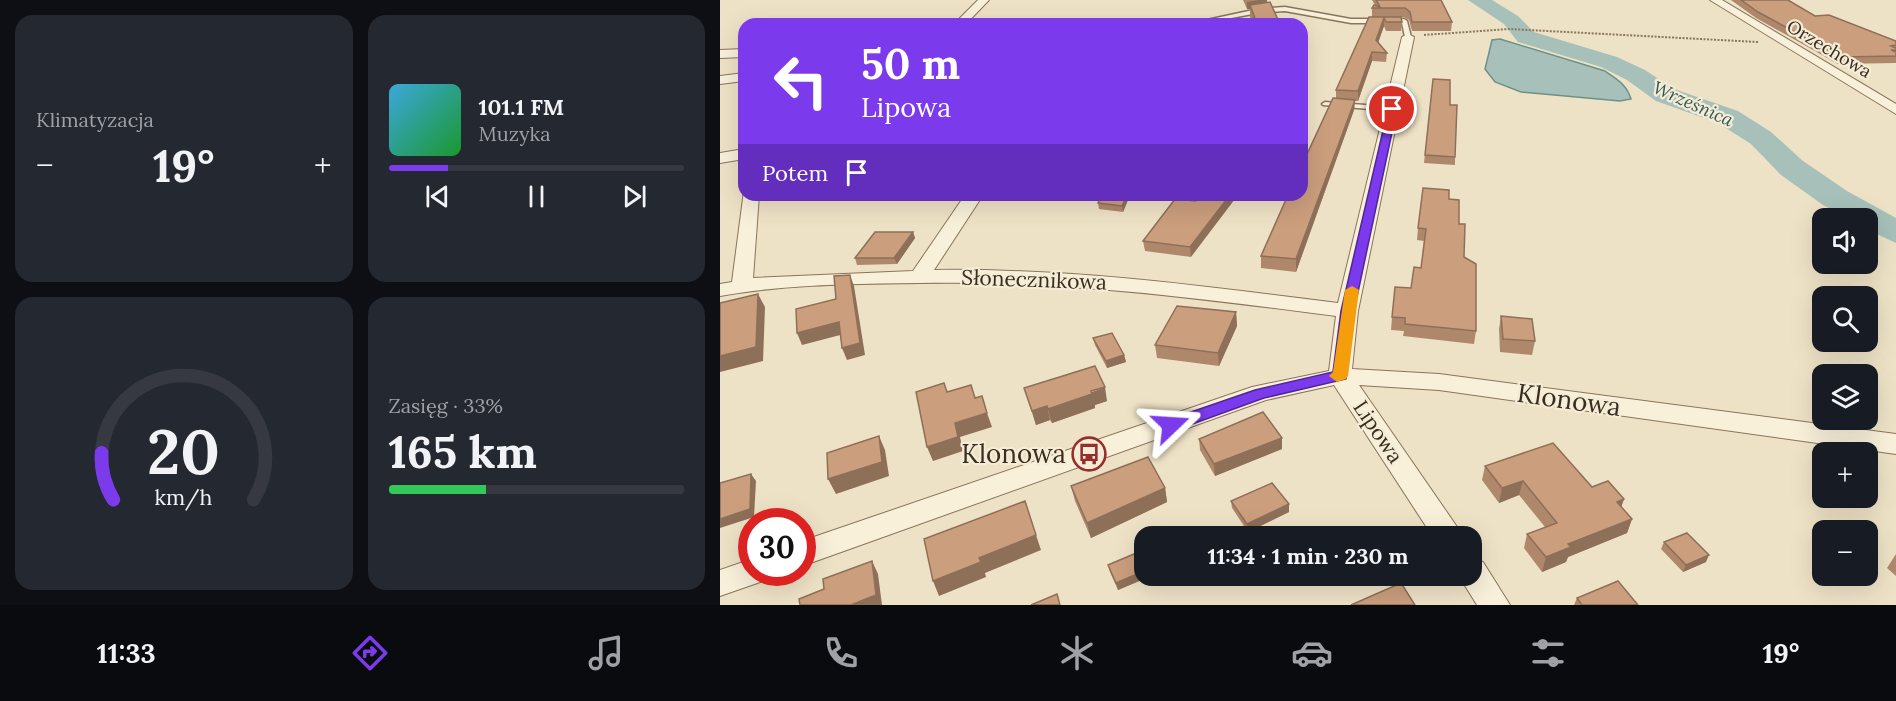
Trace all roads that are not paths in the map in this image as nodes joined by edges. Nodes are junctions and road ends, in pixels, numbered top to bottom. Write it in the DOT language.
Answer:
graph roads {
  1 [pos="984,0"];
  2 [pos="1714,0"];
  3 [pos="966,18"];
  4 [pos="1221,18"];
  5 [pos="1408,37"];
  6 [pos="738,53"];
  7 [pos="720,54"];
  8 [pos="738,78"];
  9 [pos="720,81"];
  10 [pos="1325,104"];
  11 [pos="1392,109"];
  12 [pos="1896,110"];
  13 [pos="738,155"];
  14 [pos="720,158"];
  15 [pos="749,201"];
  16 [pos="970,201"];
  17 [pos="919,276"];
  18 [pos="742,285"];
  19 [pos="720,290"];
  20 [pos="1347,311"];
  21 [pos="1340,376"];
  22 [pos="1896,444"];
  23 [pos="1442,526"];
  24 [pos="816,549"];
  25 [pos="738,577"];
  26 [pos="720,583"];
  27 [pos="1482,586"];
  28 [pos="1494,605"];
  1 -- 3 [label="street"];
  2 -- 12 [label="street, Orzechowa"];
  4 -- 5 [label="lane"];
  5 -- 11 [label="street"];
  6 -- 7 [label="street"];
  8 -- 9 [label="street"];
  10 -- 11 [label="lane"];
  11 -- 20 [label="street"];
  13 -- 14 [label="street"];
  15 -- 18 [label="street"];
  16 -- 17 [label="street"];
  17 -- 18 [label="street, Słonecznikowa"];
  17 -- 20 [label="street, Słonecznikowa"];
  18 -- 19 [label="street, Słonecznikowa"];
  20 -- 21 [label="street"];
  21 -- 22 [label="street, Klonowa"];
  21 -- 23 [label="street, Lipowa"];
  21 -- 24 [label="street, Klonowa"];
  25 -- 26 [label="street"];
  27 -- 28 [label="street"];
}
